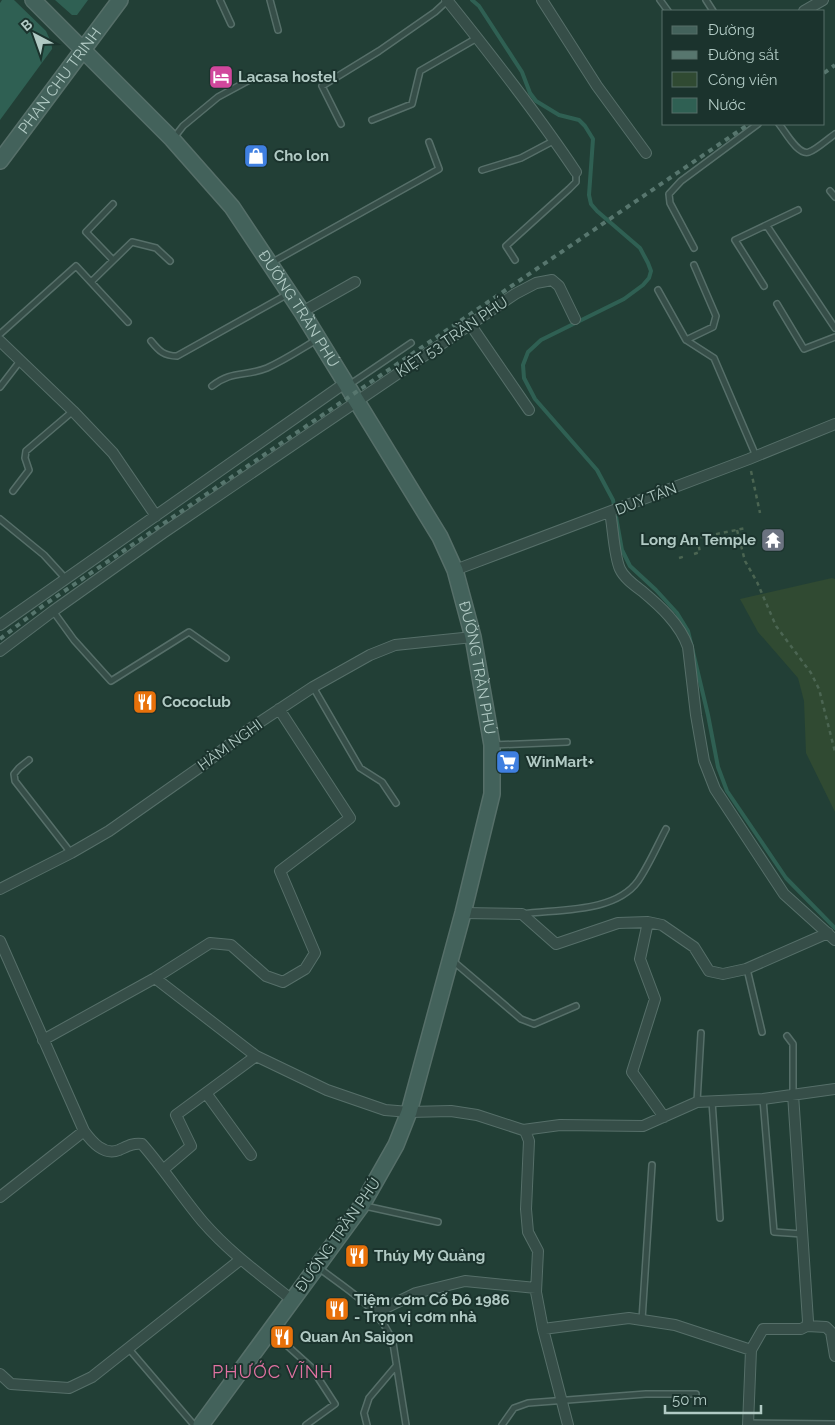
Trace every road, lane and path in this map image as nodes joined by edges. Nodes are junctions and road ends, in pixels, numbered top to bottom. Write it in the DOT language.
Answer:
graph roads {
  1 [pos="33,0"];
  2 [pos="120,0"];
  3 [pos="220,0"];
  4 [pos="270,0"];
  5 [pos="447,0"];
  6 [pos="542,0"];
  7 [pos="823,0"];
  8 [pos="806,10"];
  9 [pos="231,24"];
  10 [pos="278,30"];
  11 [pos="477,38"];
  12 [pos="82,50"];
  13 [pos="255,77"];
  14 [pos="372,120"];
  15 [pos="341,124"];
  16 [pos="757,125"];
  17 [pos="780,125"];
  18 [pos="835,134"];
  19 [pos="172,139"];
  20 [pos="555,140"];
  21 [pos="429,142"];
  22 [pos="646,153"];
  23 [pos="0,160"];
  24 [pos="482,170"];
  25 [pos="576,172"];
  26 [pos="830,190"];
  27 [pos="835,196"];
  28 [pos="113,204"];
  29 [pos="798,210"];
  30 [pos="767,226"];
  31 [pos="694,248"];
  32 [pos="113,260"];
  33 [pos="514,260"];
  34 [pos="170,261"];
  35 [pos="271,264"];
  36 [pos="694,265"];
  37 [pos="91,282"];
  38 [pos="355,282"];
  39 [pos="764,286"];
  40 [pos="658,290"];
  41 [pos="290,293"];
  42 [pos="777,304"];
  43 [pos="302,312"];
  44 [pos="575,319"];
  45 [pos="128,322"];
  46 [pos="470,324"];
  47 [pos="835,328"];
  48 [pos="0,334"];
  49 [pos="835,337"];
  50 [pos="318,339"];
  51 [pos="686,340"];
  52 [pos="0,341"];
  53 [pos="151,341"];
  54 [pos="411,343"];
  55 [pos="20,361"];
  56 [pos="346,385"];
  57 [pos="212,386"];
  58 [pos="0,387"];
  59 [pos="357,403"];
  60 [pos="529,410"];
  61 [pos="73,411"];
  62 [pos="835,424"];
  63 [pos="752,458"];
  64 [pos="14,491"];
  65 [pos="614,511"];
  66 [pos="760,513"];
  67 [pos="156,516"];
  68 [pos="0,520"];
  69 [pos="746,528"];
  70 [pos="737,530"];
  71 [pos="694,554"];
  72 [pos="686,556"];
  73 [pos="679,558"];
  74 [pos="455,570"];
  75 [pos="65,578"];
  76 [pos="53,611"];
  77 [pos="0,625"];
  78 [pos="472,637"];
  79 [pos="0,652"];
  80 [pos="226,658"];
  81 [pos="313,687"];
  82 [pos="280,709"];
  83 [pos="833,739"];
  84 [pos="567,742"];
  85 [pos="492,745"];
  86 [pos="835,752"];
  87 [pos="29,760"];
  88 [pos="396,803"];
  89 [pos="666,829"];
  90 [pos="72,853"];
  91 [pos="0,889"];
  92 [pos="463,913"];
  93 [pos="522,914"];
  94 [pos="648,922"];
  95 [pos="832,937"];
  96 [pos="0,941"];
  97 [pos="450,959"];
  98 [pos="746,969"];
  99 [pos="155,978"];
  100 [pos="576,1006"];
  101 [pos="762,1032"];
  102 [pos="701,1033"];
  103 [pos="788,1036"];
  104 [pos="44,1040"];
  105 [pos="256,1056"];
  106 [pos="835,1089"];
  107 [pos="206,1093"];
  108 [pos="793,1094"];
  109 [pos="763,1099"];
  110 [pos="712,1101"];
  111 [pos="697,1102"];
  112 [pos="409,1112"];
  113 [pos="664,1117"];
  114 [pos="522,1130"];
  115 [pos="84,1131"];
  116 [pos="251,1155"];
  117 [pos="652,1165"];
  118 [pos="164,1169"];
  119 [pos="0,1197"];
  120 [pos="362,1205"];
  121 [pos="720,1218"];
  122 [pos="438,1222"];
  123 [pos="802,1234"];
  124 [pos="240,1260"];
  125 [pos="316,1266"];
  126 [pos="536,1288"];
  127 [pos="292,1300"];
  128 [pos="375,1312"];
  129 [pos="642,1320"];
  130 [pos="807,1326"];
  131 [pos="543,1329"];
  132 [pos="270,1330"];
  133 [pos="128,1349"];
  134 [pos="751,1350"];
  135 [pos="835,1356"];
  136 [pos="396,1366"];
  137 [pos="0,1374"];
  138 [pos="696,1394"];
  139 [pos="562,1400"];
  140 [pos="748,1424"];
  141 [pos="835,1424"];
  142 [pos="194,1425"];
  143 [pos="201,1425"];
  144 [pos="306,1425"];
  145 [pos="367,1425"];
  146 [pos="406,1425"];
  147 [pos="502,1425"];
  148 [pos="568,1425"];
  1 -- 12 [label="street, ĐƯỜNG TRẦN PHÚ"];
  2 -- 12 [label="street, PHAN CHU TRINH"];
  3 -- 9 [label="lane"];
  4 -- 10 [label="lane"];
  5 -- 11 [label="street"];
  5 -- 15 [label="lane"];
  6 -- 22 [label="street"];
  7 -- 8 [label="street"];
  11 -- 14 [label="lane"];
  11 -- 20 [label="street"];
  12 -- 19 [label="street, ĐƯỜNG TRẦN PHÚ"];
  12 -- 23 [label="street, PHAN CHU TRINH"];
  13 -- 19 [label="lane"];
  16 -- 31 [label="lane"];
  17 -- 18 [label="lane"];
  19 -- 35 [label="street, ĐƯỜNG TRẦN PHÚ"];
  20 -- 24 [label="lane"];
  20 -- 25 [label="street"];
  21 -- 35 [label="lane"];
  25 -- 33 [label="lane"];
  26 -- 27 [label="lane"];
  28 -- 32 [label="lane"];
  29 -- 30 [label="lane"];
  30 -- 39 [label="lane"];
  30 -- 47 [label="lane"];
  32 -- 34 [label="lane"];
  32 -- 37 [label="lane"];
  35 -- 41 [label="street, ĐƯỜNG TRẦN PHÚ"];
  36 -- 51 [label="lane"];
  37 -- 45 [label="lane"];
  37 -- 48 [label="lane"];
  38 -- 43 [label="street"];
  40 -- 51 [label="lane"];
  41 -- 43 [label="street, ĐƯỜNG TRẦN PHÚ"];
  41 -- 53 [label="lane"];
  42 -- 49 [label="lane"];
  43 -- 50 [label="street, ĐƯỜNG TRẦN PHÚ"];
  44 -- 46 [label="street, KIỆT 53 TRẦN PHÚ"];
  46 -- 59 [label="street, KIỆT 53 TRẦN PHÚ"];
  46 -- 60 [label="street"];
  50 -- 56 [label="street, ĐƯỜNG TRẦN PHÚ"];
  50 -- 57 [label="lane"];
  51 -- 63 [label="lane"];
  52 -- 55 [label="street"];
  54 -- 56 [label="lane"];
  55 -- 58 [label="lane"];
  55 -- 61 [label="street"];
  56 -- 59 [label="street, ĐƯỜNG TRẦN PHÚ"];
  56 -- 67 [label="street"];
  59 -- 74 [label="street, ĐƯỜNG TRẦN PHÚ"];
  59 -- 76 [label="street, KIỆT 53 TRẦN PHÚ"];
  61 -- 64 [label="lane"];
  61 -- 67 [label="street"];
  62 -- 63 [label="street, DUY TÂN"];
  63 -- 65 [label="street, DUY TÂN"];
  63 -- 66 [label="path"];
  65 -- 74 [label="street, DUY TÂN"];
  65 -- 95 [label="street"];
  67 -- 75 [label="street"];
  68 -- 75 [label="lane"];
  69 -- 70 [label="path"];
  70 -- 71 [label="path"];
  70 -- 83 [label="path"];
  72 -- 73 [label="path"];
  74 -- 78 [label="street, ĐƯỜNG TRẦN PHÚ"];
  75 -- 77 [label="street"];
  76 -- 79 [label="street, KIỆT 53 TRẦN PHÚ"];
  76 -- 80 [label="lane"];
  78 -- 81 [label="street, HÀM NGHI"];
  78 -- 85 [label="street, ĐƯỜNG TRẦN PHÚ"];
  81 -- 82 [label="street, HÀM NGHI"];
  81 -- 88 [label="lane"];
  82 -- 90 [label="street, HÀM NGHI"];
  82 -- 99 [label="street"];
  83 -- 86 [label="path"];
  84 -- 85 [label="lane"];
  85 -- 92 [label="street, ĐƯỜNG TRẦN PHÚ"];
  87 -- 90 [label="lane"];
  89 -- 93 [label="lane"];
  90 -- 91 [label="street, HÀM NGHI"];
  92 -- 93 [label="street"];
  92 -- 97 [label="street, ĐƯỜNG TRẦN PHÚ"];
  93 -- 94 [label="street"];
  94 -- 98 [label="street"];
  94 -- 113 [label="street"];
  95 -- 98 [label="street"];
  96 -- 104 [label="street"];
  97 -- 100 [label="lane"];
  97 -- 112 [label="street, ĐƯỜNG TRẦN PHÚ"];
  98 -- 101 [label="lane"];
  99 -- 104 [label="street"];
  99 -- 105 [label="street"];
  102 -- 111 [label="lane"];
  103 -- 108 [label="lane"];
  104 -- 115 [label="street"];
  105 -- 107 [label="street"];
  105 -- 112 [label="street"];
  106 -- 108 [label="street"];
  107 -- 116 [label="street"];
  107 -- 118 [label="street"];
  108 -- 109 [label="street"];
  108 -- 123 [label="street"];
  109 -- 110 [label="street"];
  109 -- 123 [label="lane"];
  110 -- 111 [label="street"];
  110 -- 121 [label="lane"];
  111 -- 113 [label="street"];
  112 -- 114 [label="street"];
  112 -- 120 [label="street, ĐƯỜNG TRẦN PHÚ"];
  113 -- 114 [label="street"];
  114 -- 126 [label="street"];
  115 -- 118 [label="street"];
  115 -- 119 [label="street"];
  117 -- 129 [label="lane"];
  118 -- 124 [label="street"];
  120 -- 122 [label="lane"];
  120 -- 125 [label="street, ĐƯỜNG TRẦN PHÚ"];
  123 -- 130 [label="street"];
  124 -- 127 [label="street"];
  124 -- 133 [label="street"];
  125 -- 127 [label="street, ĐƯỜNG TRẦN PHÚ"];
  125 -- 128 [label="lane"];
  126 -- 128 [label="street"];
  126 -- 131 [label="street"];
  127 -- 132 [label="street, ĐƯỜNG TRẦN PHÚ"];
  128 -- 136 [label="lane"];
  129 -- 131 [label="street"];
  129 -- 134 [label="street"];
  130 -- 134 [label="street"];
  130 -- 135 [label="street"];
  131 -- 139 [label="street"];
  132 -- 143 [label="street, ĐƯỜNG TRẦN PHÚ"];
  132 -- 144 [label="lane"];
  133 -- 137 [label="street"];
  133 -- 142 [label="lane"];
  134 -- 140 [label="street"];
  136 -- 145 [label="lane"];
  136 -- 146 [label="lane"];
  138 -- 139 [label="lane"];
  139 -- 147 [label="lane"];
  139 -- 148 [label="street"];
  140 -- 141 [label="lane"];
}
